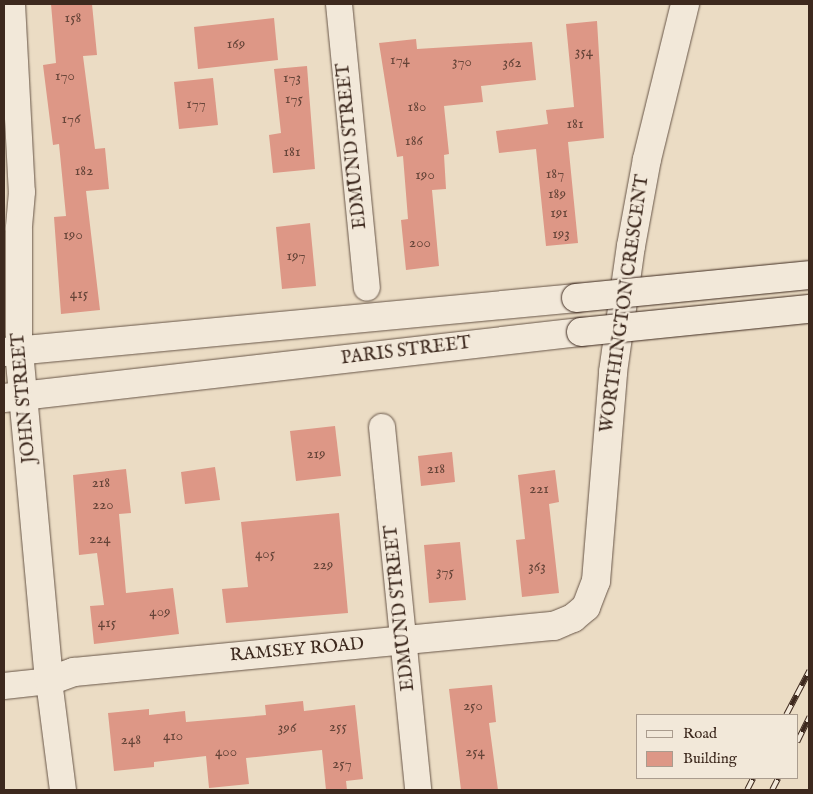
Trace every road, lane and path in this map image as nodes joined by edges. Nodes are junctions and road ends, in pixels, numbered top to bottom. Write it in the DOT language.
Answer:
graph roads {
  1 [pos="12,4"];
  2 [pos="339,4"];
  3 [pos="685,4"];
  4 [pos="809,275"];
  5 [pos="367,288"];
  6 [pos="809,309"];
  7 [pos="12,351"];
  8 [pos="14,397"];
  9 [pos="382,427"];
  10 [pos="586,607"];
  11 [pos="404,640"];
  12 [pos="49,681"];
  13 [pos="4,686"];
  14 [pos="63,790"];
  15 [pos="418,790"];
  1 -- 7 [label="street, JOHN STREET"];
  2 -- 5 [label="street, EDMUND STREET"];
  3 -- 10 [label="main road, WORTHINGTON CRESCENT"];
  4 -- 7 [label="main road, PARIS STREET, bridge"];
  6 -- 8 [label="main road, PARIS STREET, bridge"];
  7 -- 8 [label="main road, JOHN STREET"];
  8 -- 12 [label="main road, JOHN STREET"];
  9 -- 11 [label="street, EDMUND STREET"];
  10 -- 11 [label="main road, RAMSEY ROAD"];
  11 -- 12 [label="main road, RAMSEY ROAD"];
  11 -- 15 [label="street, EDMUND STREET"];
  12 -- 13 [label="street, RAMSEY ROAD"];
  12 -- 14 [label="street, JOHN STREET"];
}
